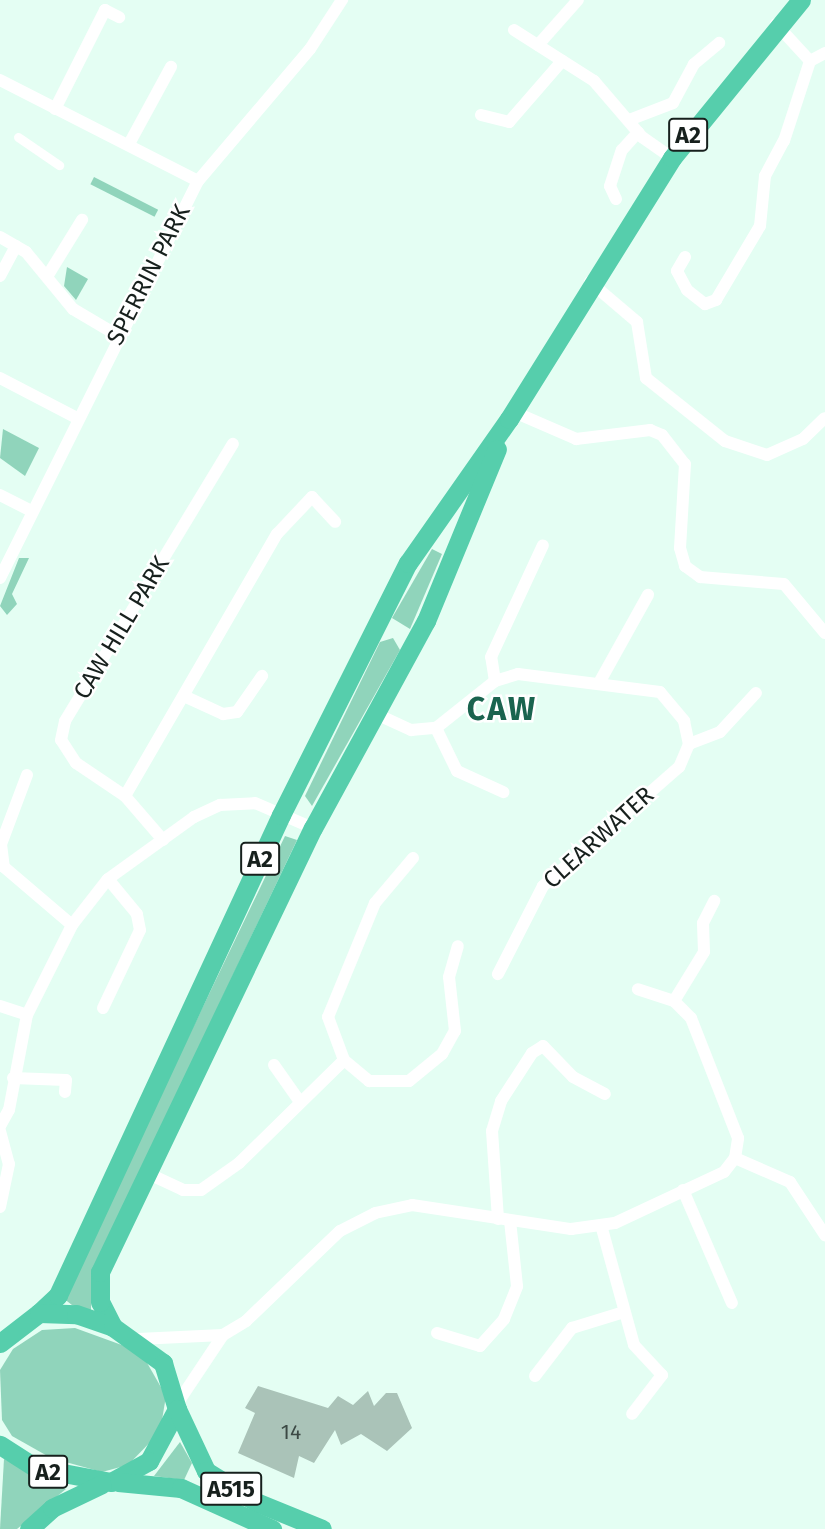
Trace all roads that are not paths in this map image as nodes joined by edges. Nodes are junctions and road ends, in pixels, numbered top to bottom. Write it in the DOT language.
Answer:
graph roads {
  1 [pos="342,0"];
  2 [pos="578,0"];
  3 [pos="801,0"];
  4 [pos="118,17"];
  5 [pos="776,24"];
  6 [pos="514,30"];
  7 [pos="719,43"];
  8 [pos="538,45"];
  9 [pos="825,53"];
  10 [pos="562,61"];
  11 [pos="810,61"];
  12 [pos="171,66"];
  13 [pos="0,80"];
  14 [pos="55,109"];
  15 [pos="481,115"];
  16 [pos="629,120"];
  17 [pos="638,132"];
  18 [pos="18,138"];
  19 [pos="129,144"];
  20 [pos="672,158"];
  21 [pos="59,165"];
  22 [pos="198,181"];
  23 [pos="616,200"];
  24 [pos="82,220"];
  25 [pos="0,237"];
  26 [pos="16,246"];
  27 [pos="685,257"];
  28 [pos="48,275"];
  29 [pos="0,276"];
  30 [pos="589,282"];
  31 [pos="117,335"];
  32 [pos="0,378"];
  33 [pos="512,415"];
  34 [pos="77,418"];
  35 [pos="825,418"];
  36 [pos="233,443"];
  37 [pos="0,495"];
  38 [pos="31,511"];
  39 [pos="335,522"];
  40 [pos="543,545"];
  41 [pos="0,578"];
  42 [pos="648,595"];
  43 [pos="825,634"];
  44 [pos="262,676"];
  45 [pos="495,681"];
  46 [pos="600,683"];
  47 [pos="756,693"];
  48 [pos="186,697"];
  49 [pos="374,713"];
  50 [pos="436,728"];
  51 [pos="689,744"];
  52 [pos="27,775"];
  53 [pos="503,792"];
  54 [pos="125,796"];
  55 [pos="281,814"];
  56 [pos="313,828"];
  57 [pos="163,840"];
  58 [pos="413,858"];
  59 [pos="108,879"];
  60 [pos="715,901"];
  61 [pos="72,925"];
  62 [pos="458,946"];
  63 [pos="498,974"];
  64 [pos="638,989"];
  65 [pos="674,1001"];
  66 [pos="0,1006"];
  67 [pos="103,1008"];
  68 [pos="27,1015"];
  69 [pos="344,1060"];
  70 [pos="274,1065"];
  71 [pos="13,1079"];
  72 [pos="65,1092"];
  73 [pos="605,1094"];
  74 [pos="300,1102"];
  75 [pos="0,1129"];
  76 [pos="735,1158"];
  77 [pos="149,1174"];
  78 [pos="683,1190"];
  79 [pos="0,1207"];
  80 [pos="504,1220"];
  81 [pos="601,1225"];
  82 [pos="825,1235"];
  83 [pos="732,1303"];
  84 [pos="39,1313"];
  85 [pos="621,1313"];
  86 [pos="113,1327"];
  87 [pos="437,1333"];
  88 [pos="223,1335"];
  89 [pos="3,1336"];
  90 [pos="138,1339"];
  91 [pos="535,1376"];
  92 [pos="177,1406"];
  93 [pos="632,1414"];
  94 [pos="0,1445"];
  95 [pos="107,1483"];
  96 [pos="29,1529"];
  97 [pos="272,1529"];
  98 [pos="322,1529"];
  1 -- 22 [label="street, SPERRIN PARK"];
  2 -- 8 [label="street"];
  3 -- 5 [label="highway, A2"];
  4 -- 14 [label="street"];
  5 -- 11 [label="street"];
  5 -- 20 [label="highway, A2"];
  6 -- 8 [label="street"];
  7 -- 16 [label="street"];
  8 -- 10 [label="street"];
  9 -- 11 [label="street"];
  10 -- 15 [label="street"];
  10 -- 16 [label="street"];
  11 -- 27 [label="street"];
  12 -- 19 [label="street"];
  13 -- 14 [label="street"];
  14 -- 19 [label="street"];
  16 -- 17 [label="street"];
  17 -- 20 [label="street"];
  17 -- 23 [label="street"];
  18 -- 21 [label="street"];
  19 -- 22 [label="street"];
  20 -- 30 [label="highway, A2"];
  22 -- 31 [label="street, SPERRIN PARK"];
  24 -- 28 [label="street"];
  25 -- 26 [label="street"];
  26 -- 28 [label="street"];
  26 -- 29 [label="street"];
  28 -- 31 [label="street"];
  30 -- 33 [label="highway, A2"];
  30 -- 35 [label="street"];
  31 -- 34 [label="street, SPERRIN PARK"];
  32 -- 34 [label="street"];
  33 -- 43 [label="street"];
  33 -- 49 [label="highway, A2"];
  33 -- 55 [label="highway, A2"];
  34 -- 38 [label="street, SPERRIN PARK"];
  36 -- 54 [label="street, CAW HILL PARK"];
  37 -- 38 [label="street"];
  38 -- 41 [label="street, SPERRIN PARK"];
  39 -- 48 [label="street"];
  40 -- 45 [label="street"];
  42 -- 46 [label="street"];
  44 -- 48 [label="street"];
  45 -- 46 [label="street"];
  45 -- 50 [label="street"];
  46 -- 51 [label="street"];
  47 -- 51 [label="street"];
  48 -- 54 [label="street"];
  49 -- 50 [label="street"];
  49 -- 56 [label="highway, A2"];
  50 -- 53 [label="street"];
  51 -- 63 [label="street, CLEARWATER"];
  52 -- 61 [label="street"];
  54 -- 57 [label="street, CAW HILL PARK"];
  55 -- 56 [label="street"];
  55 -- 57 [label="street"];
  55 -- 84 [label="highway, A2"];
  56 -- 77 [label="highway, A2"];
  57 -- 59 [label="street"];
  58 -- 69 [label="street"];
  59 -- 61 [label="street"];
  59 -- 67 [label="street"];
  60 -- 65 [label="street"];
  61 -- 68 [label="street"];
  62 -- 69 [label="street"];
  64 -- 65 [label="street"];
  65 -- 76 [label="street"];
  66 -- 68 [label="street"];
  68 -- 71 [label="street"];
  69 -- 74 [label="street"];
  70 -- 74 [label="street"];
  71 -- 72 [label="street"];
  71 -- 75 [label="street"];
  73 -- 80 [label="street"];
  74 -- 77 [label="street"];
  75 -- 79 [label="street"];
  76 -- 78 [label="street"];
  76 -- 82 [label="street"];
  77 -- 86 [label="highway, A2"];
  78 -- 81 [label="street"];
  78 -- 83 [label="street"];
  80 -- 81 [label="street"];
  80 -- 87 [label="street"];
  80 -- 88 [label="street"];
  81 -- 85 [label="street"];
  84 -- 86 [label="highway"];
  84 -- 89 [label="highway, A2"];
  85 -- 91 [label="street"];
  85 -- 93 [label="street"];
  86 -- 90 [label="highway"];
  88 -- 90 [label="street"];
  88 -- 92 [label="street"];
  90 -- 92 [label="highway"];
  92 -- 95 [label="highway, A2"];
  92 -- 98 [label="highway, A515"];
  94 -- 95 [label="highway, A2"];
  95 -- 96 [label="highway, A2"];
  95 -- 97 [label="highway, A515"];
}
